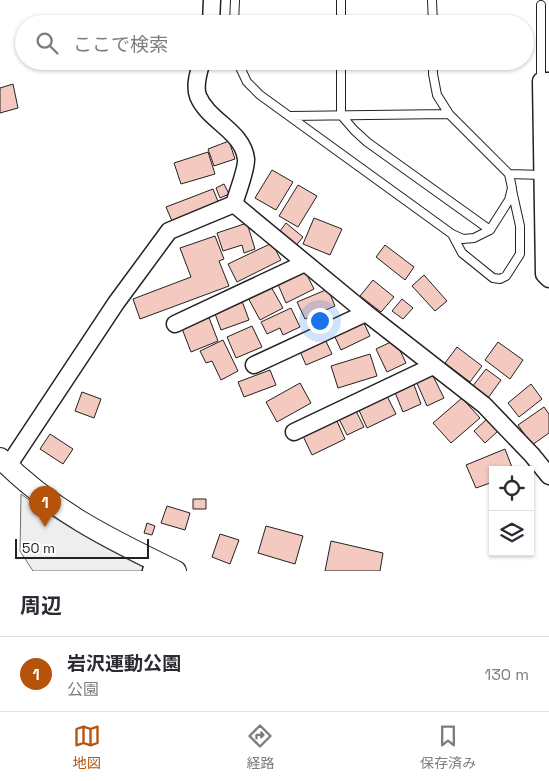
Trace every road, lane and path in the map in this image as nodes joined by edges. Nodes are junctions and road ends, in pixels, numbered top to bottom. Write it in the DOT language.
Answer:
graph roads {
  1 [pos="212,0"];
  2 [pos="235,0"];
  3 [pos="341,0"];
  4 [pos="432,0"];
  5 [pos="541,4"];
  6 [pos="211,15"];
  7 [pos="234,15"];
  8 [pos="341,15"];
  9 [pos="433,15"];
  10 [pos="199,70"];
  11 [pos="241,70"];
  12 [pos="341,70"];
  13 [pos="434,70"];
  14 [pos="545,81"];
  15 [pos="449,114"];
  16 [pos="341,115"];
  17 [pos="290,116"];
  18 [pos="509,174"];
  19 [pos="542,175"];
  20 [pos="512,188"];
  21 [pos="234,204"];
  22 [pos="546,216"];
  23 [pos="490,230"];
  24 [pos="452,234"];
  25 [pos="304,263"];
  26 [pos="549,279"];
  27 [pos="366,313"];
  28 [pos="175,324"];
  29 [pos="254,365"];
  30 [pos="433,366"];
  31 [pos="294,432"];
  32 [pos="4,462"];
  33 [pos="549,476"];
  34 [pos="176,571"];
  1 -- 6 [label="street"];
  2 -- 7 [label="lane"];
  3 -- 8 [label="lane"];
  4 -- 9 [label="lane"];
  5 -- 14 [label="lane"];
  10 -- 21 [label="street"];
  11 -- 17 [label="lane"];
  12 -- 16 [label="lane"];
  13 -- 15 [label="lane"];
  14 -- 19 [label="street"];
  15 -- 16 [label="lane"];
  15 -- 18 [label="lane"];
  16 -- 17 [label="lane"];
  16 -- 23 [label="lane"];
  17 -- 24 [label="lane"];
  18 -- 19 [label="lane"];
  18 -- 20 [label="lane"];
  19 -- 22 [label="street"];
  20 -- 23 [label="lane"];
  20 -- 24 [label="lane"];
  21 -- 25 [label="street"];
  21 -- 32 [label="street"];
  22 -- 26 [label="street"];
  23 -- 24 [label="lane"];
  25 -- 27 [label="street"];
  25 -- 28 [label="street"];
  27 -- 29 [label="street"];
  27 -- 30 [label="street"];
  30 -- 31 [label="street"];
  30 -- 33 [label="street"];
  32 -- 34 [label="street"];
}
